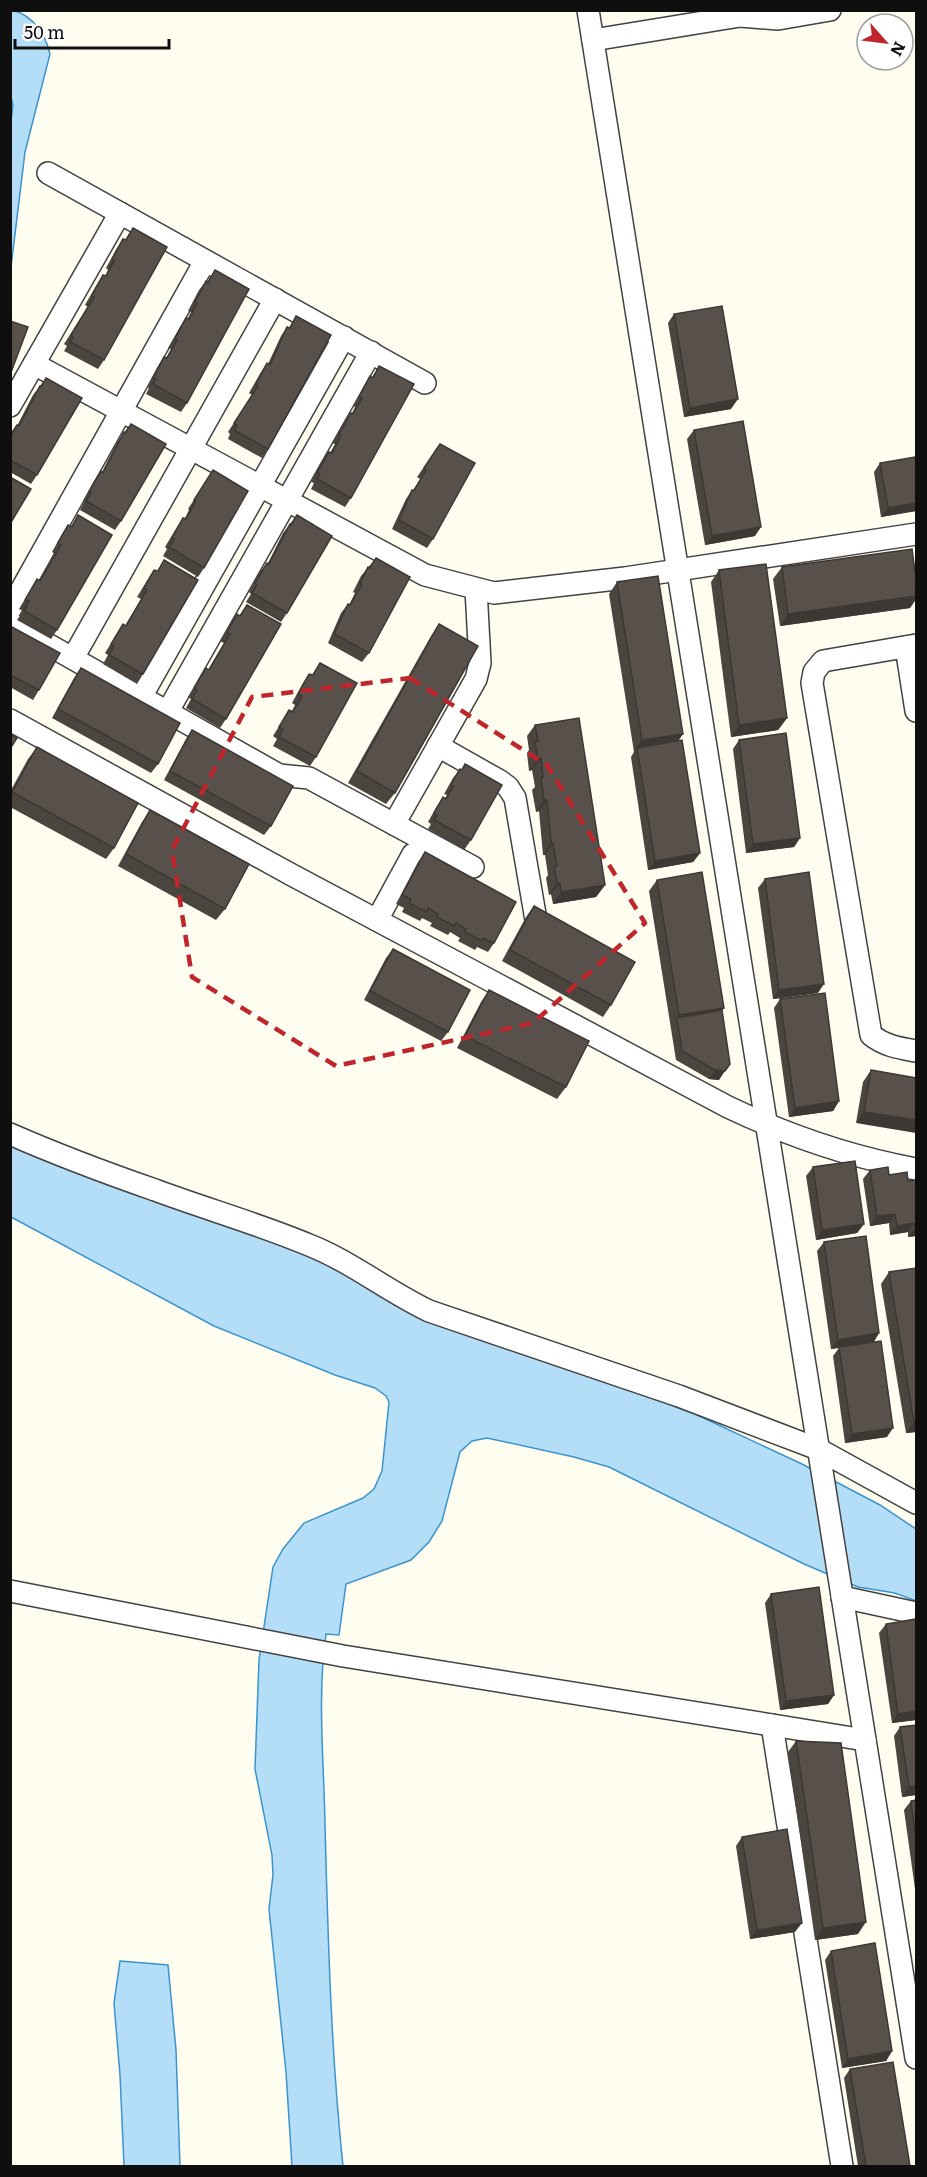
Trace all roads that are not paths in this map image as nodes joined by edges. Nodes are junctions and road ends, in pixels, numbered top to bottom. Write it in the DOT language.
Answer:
graph roads {
  1 [pos="588,10"];
  2 [pos="830,10"];
  3 [pos="593,40"];
  4 [pos="48,173"];
  5 [pos="120,213"];
  6 [pos="206,261"];
  7 [pos="275,299"];
  8 [pos="344,338"];
  9 [pos="370,352"];
  10 [pos="34,364"];
  11 [pos="425,383"];
  12 [pos="10,406"];
  13 [pos="122,411"];
  14 [pos="191,448"];
  15 [pos="260,486"];
  16 [pos="287,500"];
  17 [pos="916,534"];
  18 [pos="678,570"];
  19 [pos="485,591"];
  20 [pos="10,610"];
  21 [pos="10,623"];
  22 [pos="911,646"];
  23 [pos="73,658"];
  24 [pos="141,697"];
  25 [pos="168,711"];
  26 [pos="916,711"];
  27 [pos="10,720"];
  28 [pos="438,746"];
  29 [pos="394,824"];
  30 [pos="516,909"];
  31 [pos="376,920"];
  32 [pos="916,1051"];
  33 [pos="767,1125"];
  34 [pos="10,1134"];
  35 [pos="916,1169"];
  36 [pos="818,1449"];
  37 [pos="916,1503"];
  38 [pos="841,1590"];
  39 [pos="10,1591"];
  40 [pos="916,1613"];
  41 [pos="772,1725"];
  42 [pos="865,1740"];
  43 [pos="916,2058"];
  44 [pos="842,2166"];
  1 -- 3 [label="street"];
  2 -- 3 [label="street"];
  3 -- 18 [label="street"];
  4 -- 5 [label="street"];
  5 -- 6 [label="street"];
  5 -- 10 [label="street"];
  6 -- 7 [label="street"];
  6 -- 13 [label="street"];
  7 -- 8 [label="street"];
  7 -- 14 [label="street"];
  8 -- 9 [label="street"];
  8 -- 15 [label="street"];
  9 -- 11 [label="street"];
  9 -- 16 [label="street"];
  10 -- 12 [label="street"];
  10 -- 13 [label="street"];
  13 -- 14 [label="street"];
  13 -- 20 [label="street"];
  14 -- 15 [label="street"];
  14 -- 23 [label="street"];
  15 -- 16 [label="street"];
  15 -- 24 [label="street"];
  16 -- 19 [label="street"];
  16 -- 25 [label="street"];
  17 -- 18 [label="street"];
  18 -- 19 [label="street"];
  18 -- 33 [label="street"];
  19 -- 28 [label="street"];
  21 -- 23 [label="street"];
  22 -- 26 [label="street"];
  22 -- 32 [label="street"];
  23 -- 24 [label="street"];
  24 -- 25 [label="street"];
  25 -- 29 [label="street"];
  27 -- 31 [label="street"];
  28 -- 29 [label="street"];
  28 -- 30 [label="street"];
  29 -- 31 [label="street"];
  31 -- 33 [label="street"];
  33 -- 35 [label="street"];
  33 -- 36 [label="street"];
  34 -- 36 [label="street"];
  36 -- 37 [label="street"];
  36 -- 38 [label="street"];
  38 -- 40 [label="street"];
  38 -- 42 [label="street"];
  39 -- 41 [label="street"];
  41 -- 42 [label="street"];
  41 -- 44 [label="street"];
  42 -- 43 [label="street"];
}
